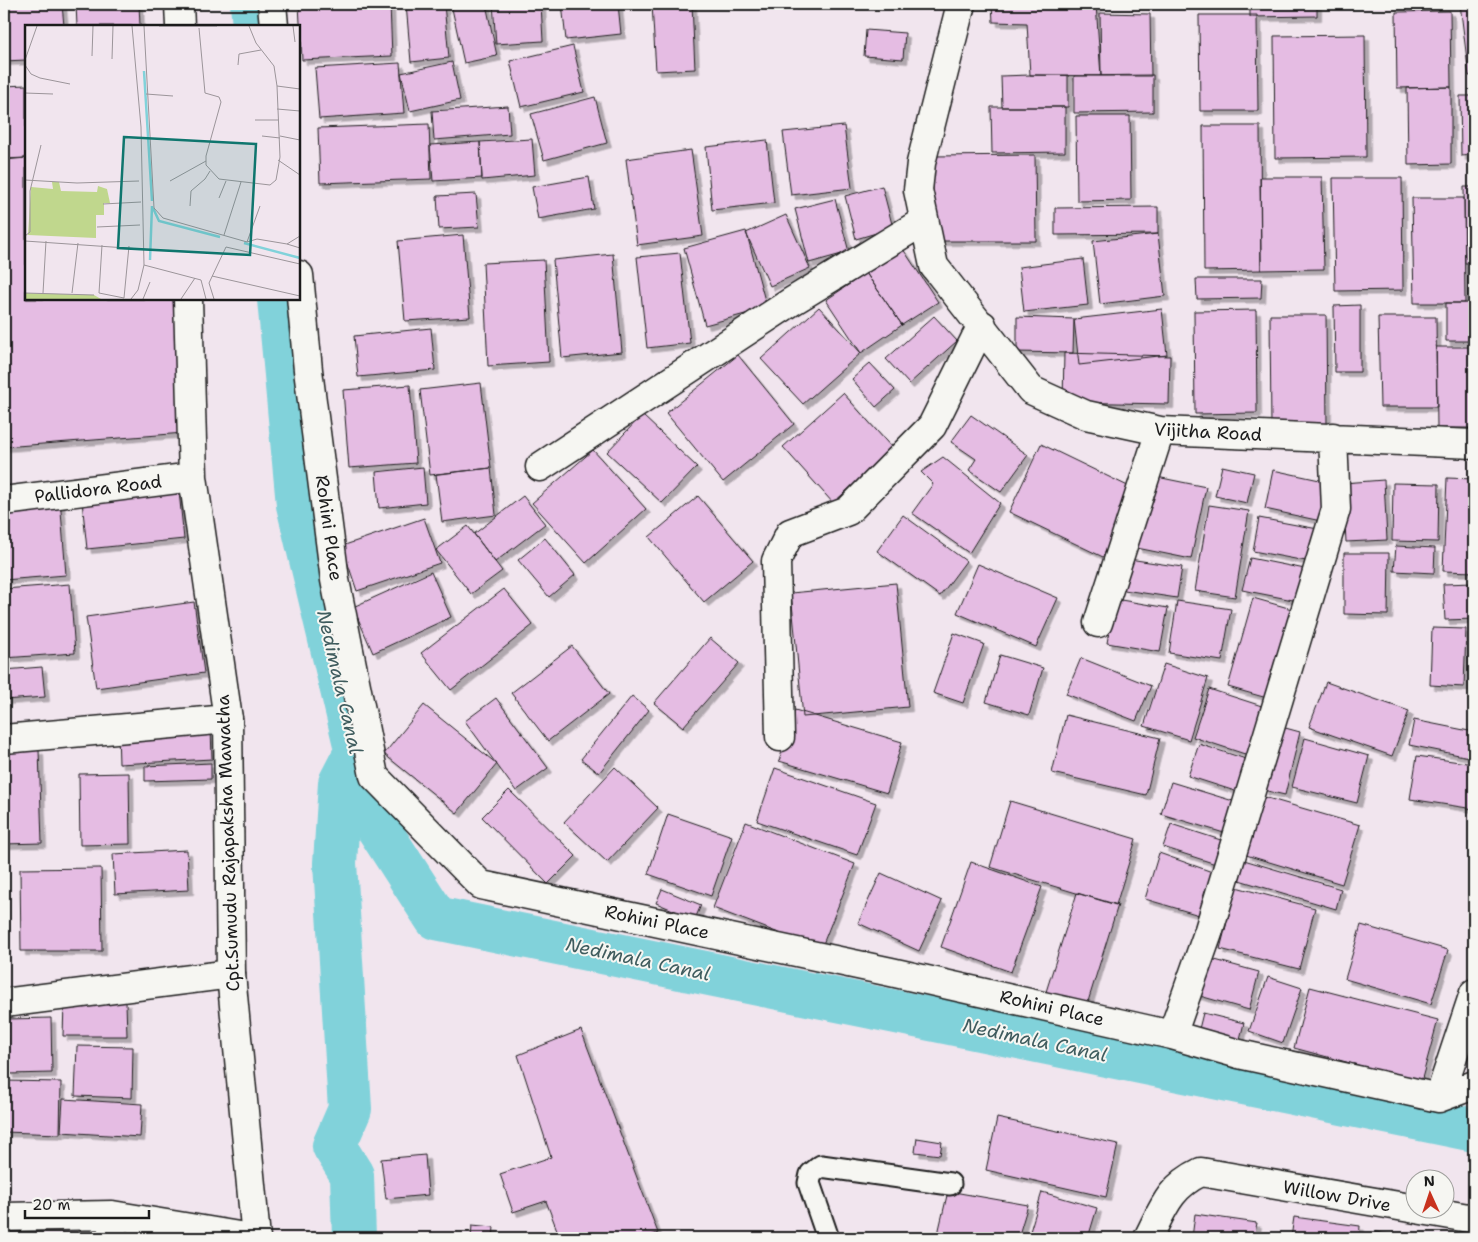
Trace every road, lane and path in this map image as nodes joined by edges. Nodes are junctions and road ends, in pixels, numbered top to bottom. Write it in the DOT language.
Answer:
graph roads {
  1 [pos="179,4"];
  2 [pos="272,4"];
  3 [pos="961,4"];
  4 [pos="180,25"];
  5 [pos="274,25"];
  6 [pos="924,221"];
  7 [pos="300,286"];
  8 [pos="188,300"];
  9 [pos="982,325"];
  10 [pos="1160,431"];
  11 [pos="1333,437"];
  12 [pos="1474,444"];
  13 [pos="540,467"];
  14 [pos="193,477"];
  15 [pos="4,501"];
  16 [pos="1098,623"];
  17 [pos="228,719"];
  18 [pos="780,737"];
  19 [pos="4,739"];
  20 [pos="231,974"];
  21 [pos="1474,993"];
  22 [pos="4,1003"];
  23 [pos="1172,1036"];
  24 [pos="1474,1085"];
  25 [pos="1439,1098"];
  26 [pos="950,1184"];
  27 [pos="4,1217"];
  28 [pos="1474,1219"];
  29 [pos="112,1226"];
  30 [pos="251,1238"];
  31 [pos="256,1238"];
  32 [pos="828,1238"];
  33 [pos="1148,1238"];
  1 -- 4 [label="street"];
  2 -- 5 [label="street"];
  3 -- 6 [label="street, Vijitha Road"];
  6 -- 9 [label="street, Vijitha Road"];
  6 -- 13 [label="street"];
  7 -- 23 [label="street, Rohini Place"];
  8 -- 14 [label="street, Cpt.Sumudu Rajapaksha Mawatha"];
  9 -- 10 [label="street, Vijitha Road"];
  9 -- 18 [label="street"];
  10 -- 11 [label="street, Vijitha Road"];
  10 -- 16 [label="street"];
  11 -- 12 [label="street, Vijitha Road"];
  11 -- 23 [label="street"];
  14 -- 15 [label="street, Pallidora Road"];
  14 -- 17 [label="street, Cpt.Sumudu Rajapaksha Mawatha"];
  17 -- 19 [label="street"];
  17 -- 20 [label="street, Cpt.Sumudu Rajapaksha Mawatha"];
  20 -- 22 [label="street"];
  20 -- 31 [label="street, Cpt.Sumudu Rajapaksha Mawatha"];
  21 -- 25 [label="street"];
  23 -- 25 [label="street, Rohini Place"];
  24 -- 25 [label="street"];
  26 -- 32 [label="lane"];
  27 -- 29 [label="street"];
  28 -- 33 [label="street, Willow Drive"];
  29 -- 30 [label="street"];
}
